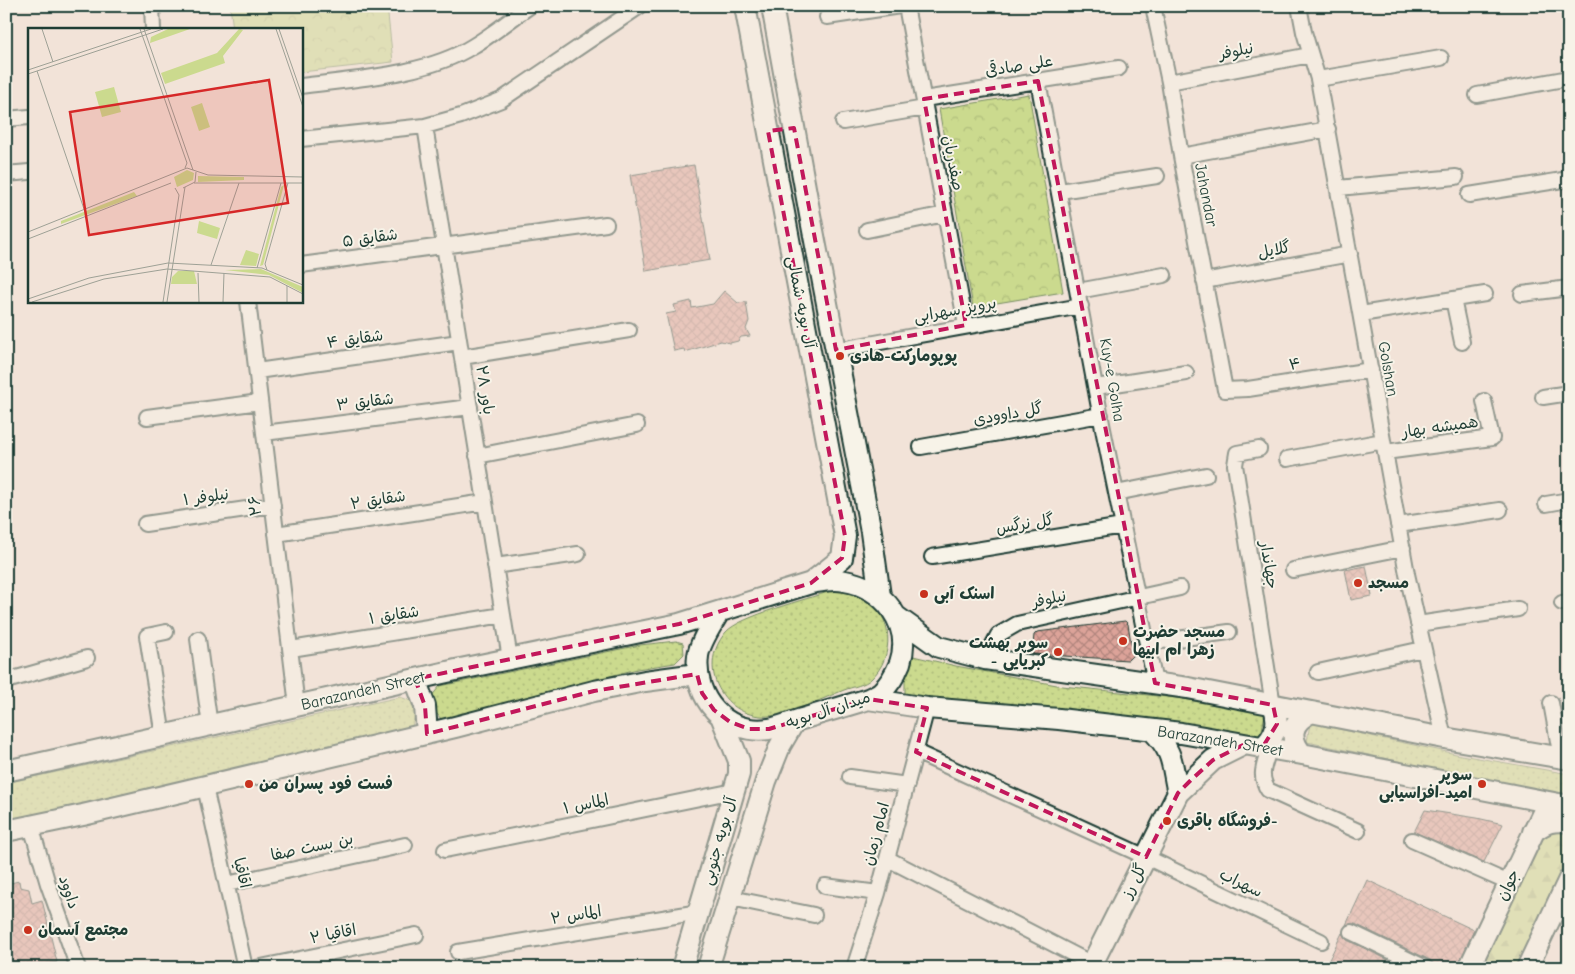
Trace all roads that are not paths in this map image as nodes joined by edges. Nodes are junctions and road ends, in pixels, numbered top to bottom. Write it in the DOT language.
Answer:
graph roads {
  1 [pos="152,6"];
  2 [pos="530,6"];
  3 [pos="640,6"];
  4 [pos="745,6"];
  5 [pos="772,6"];
  6 [pos="900,6"];
  7 [pos="906,6"];
  8 [pos="1153,6"];
  9 [pos="1300,6"];
  10 [pos="827,17"];
  11 [pos="153,28"];
  12 [pos="1310,54"];
  13 [pos="1441,58"];
  14 [pos="1120,68"];
  15 [pos="1569,78"];
  16 [pos="1318,79"];
  17 [pos="1038,81"];
  18 [pos="1169,82"];
  19 [pos="302,86"];
  20 [pos="1477,94"];
  21 [pos="924,103"];
  22 [pos="28,117"];
  23 [pos="6,120"];
  24 [pos="843,122"];
  25 [pos="425,126"];
  26 [pos="794,128"];
  27 [pos="1328,129"];
  28 [pos="768,130"];
  29 [pos="302,139"];
  30 [pos="1181,156"];
  31 [pos="28,172"];
  32 [pos="6,174"];
  33 [pos="1156,176"];
  34 [pos="1456,177"];
  35 [pos="1569,179"];
  36 [pos="1338,188"];
  37 [pos="1060,191"];
  38 [pos="1469,194"];
  39 [pos="945,214"];
  40 [pos="606,224"];
  41 [pos="867,230"];
  42 [pos="444,246"];
  43 [pos="1350,254"];
  44 [pos="302,265"];
  45 [pos="1164,275"];
  46 [pos="1204,281"];
  47 [pos="1569,288"];
  48 [pos="1078,291"];
  49 [pos="1485,294"];
  50 [pos="1522,294"];
  51 [pos="1453,299"];
  52 [pos="248,302"];
  53 [pos="1081,306"];
  54 [pos="1361,314"];
  55 [pos="966,325"];
  56 [pos="629,330"];
  57 [pos="459,342"];
  58 [pos="1462,342"];
  59 [pos="836,350"];
  60 [pos="462,357"];
  61 [pos="1371,370"];
  62 [pos="257,371"];
  63 [pos="1186,373"];
  64 [pos="1096,387"];
  65 [pos="1225,390"];
  66 [pos="1569,393"];
  67 [pos="1543,396"];
  68 [pos="1484,401"];
  69 [pos="260,402"];
  70 [pos="470,407"];
  71 [pos="1101,416"];
  72 [pos="147,418"];
  73 [pos="637,426"];
  74 [pos="264,433"];
  75 [pos="921,447"];
  76 [pos="1384,447"];
  77 [pos="1259,448"];
  78 [pos="477,456"];
  79 [pos="1287,459"];
  80 [pos="1206,475"];
  81 [pos="1116,493"];
  82 [pos="1569,500"];
  83 [pos="485,502"];
  84 [pos="1546,504"];
  85 [pos="273,505"];
  86 [pos="1500,510"];
  87 [pos="145,524"];
  88 [pos="1398,525"];
  89 [pos="1123,526"];
  90 [pos="276,534"];
  91 [pos="1402,548"];
  92 [pos="578,554"];
  93 [pos="932,557"];
  94 [pos="495,566"];
  95 [pos="1293,570"];
  96 [pos="811,583"];
  97 [pos="1180,588"];
  98 [pos="880,596"];
  99 [pos="1137,598"];
  100 [pos="1518,609"];
  101 [pos="719,612"];
  102 [pos="503,615"];
  103 [pos="897,617"];
  104 [pos="1418,624"];
  105 [pos="166,632"];
  106 [pos="1229,632"];
  107 [pos="198,640"];
  108 [pos="1147,643"];
  109 [pos="290,649"];
  110 [pos="1424,649"];
  111 [pos="87,658"];
  112 [pos="510,659"];
  113 [pos="985,659"];
  114 [pos="1318,672"];
  115 [pos="697,674"];
  116 [pos="415,680"];
  117 [pos="6,681"];
  118 [pos="1155,684"];
  119 [pos="868,699"];
  120 [pos="1552,703"];
  121 [pos="1273,705"];
  122 [pos="297,706"];
  123 [pos="927,708"];
  124 [pos="1312,712"];
  125 [pos="721,716"];
  126 [pos="794,722"];
  127 [pos="210,726"];
  128 [pos="1152,730"];
  129 [pos="427,734"];
  130 [pos="163,736"];
  131 [pos="1444,738"];
  132 [pos="1258,747"];
  133 [pos="916,752"];
  134 [pos="1302,754"];
  135 [pos="1565,758"];
  136 [pos="6,771"];
  137 [pos="850,777"];
  138 [pos="907,785"];
  139 [pos="205,786"];
  140 [pos="734,792"];
  141 [pos="1178,793"];
  142 [pos="1548,802"];
  143 [pos="1569,806"];
  144 [pos="1569,822"];
  145 [pos="31,826"];
  146 [pos="6,831"];
  147 [pos="1358,831"];
  148 [pos="1533,832"];
  149 [pos="1412,840"];
  150 [pos="405,845"];
  151 [pos="445,850"];
  152 [pos="1146,857"];
  153 [pos="888,859"];
  154 [pos="1569,879"];
  155 [pos="1509,883"];
  156 [pos="227,884"];
  157 [pos="824,886"];
  158 [pos="878,893"];
  159 [pos="732,898"];
  160 [pos="699,912"];
  161 [pos="814,915"];
  162 [pos="1351,932"];
  163 [pos="416,936"];
  164 [pos="1321,941"];
  165 [pos="458,952"];
  166 [pos="1094,966"];
  167 [pos="78,968"];
  168 [pos="245,968"];
  169 [pos="256,968"];
  170 [pos="682,968"];
  171 [pos="708,968"];
  172 [pos="854,968"];
  173 [pos="1426,968"];
  174 [pos="1468,968"];
  175 [pos="1527,968"];
  1 -- 11 [label="street"];
  2 -- 19 [label="street"];
  3 -- 25 [label="street"];
  4 -- 28 [label="main road, آل بویه شمالی"];
  5 -- 26 [label="main road, آل بویه شمالی"];
  6 -- 10 [label="street"];
  7 -- 21 [label="street, صفدریان"];
  8 -- 18 [label="street, Jahandar"];
  9 -- 12 [label="street, Golshan"];
  12 -- 16 [label="street, Golshan"];
  12 -- 18 [label="street, نیلوفر"];
  13 -- 16 [label="street"];
  14 -- 17 [label="street, علی صادقی"];
  15 -- 20 [label="street"];
  16 -- 27 [label="street, Golshan"];
  17 -- 21 [label="street, علی صادقی"];
  17 -- 37 [label="street, Kuy-e Golha"];
  18 -- 30 [label="street, Jahandar"];
  21 -- 24 [label="street, علی صادقی"];
  21 -- 39 [label="street, صفدریان"];
  22 -- 23 [label="street"];
  25 -- 29 [label="street"];
  25 -- 42 [label="street, باور ۲۸"];
  26 -- 28 [label="main road"];
  26 -- 59 [label="main road, آل بویه شمالی"];
  27 -- 30 [label="street"];
  27 -- 36 [label="street, Golshan"];
  28 -- 96 [label="main road, آل بویه شمالی"];
  30 -- 46 [label="street, Jahandar"];
  31 -- 32 [label="street"];
  33 -- 37 [label="street"];
  34 -- 36 [label="street"];
  35 -- 38 [label="street"];
  36 -- 43 [label="street, Golshan"];
  37 -- 48 [label="street, Kuy-e Golha"];
  39 -- 41 [label="street"];
  39 -- 55 [label="street, صفدریان"];
  40 -- 42 [label="street, شقایق ۵"];
  42 -- 44 [label="street, شقایق ۵"];
  42 -- 57 [label="street, باور ۲۸"];
  43 -- 46 [label="street, گلایل"];
  43 -- 54 [label="street, Golshan"];
  45 -- 48 [label="street"];
  46 -- 65 [label="street, Jahandar"];
  47 -- 50 [label="street"];
  48 -- 53 [label="street, Kuy-e Golha"];
  49 -- 51 [label="street"];
  51 -- 54 [label="street"];
  51 -- 58 [label="street"];
  52 -- 62 [label="street, ۲۶"];
  53 -- 55 [label="street, پرویز سهرابی"];
  53 -- 64 [label="street, Kuy-e Golha"];
  54 -- 61 [label="street, Golshan"];
  55 -- 59 [label="street, پرویز سهرابی"];
  56 -- 60 [label="street"];
  57 -- 60 [label="street, باور ۲۸"];
  57 -- 62 [label="street, شقایق ۴"];
  59 -- 98 [label="main road, آل بویه شمالی"];
  60 -- 70 [label="street, باور ۲۸"];
  61 -- 65 [label="street, ۴"];
  61 -- 76 [label="street, Golshan"];
  62 -- 69 [label="street, ۲۶"];
  63 -- 64 [label="street"];
  64 -- 71 [label="street, Kuy-e Golha"];
  66 -- 67 [label="street"];
  68 -- 76 [label="street, همیشه بهار"];
  69 -- 72 [label="street"];
  69 -- 74 [label="street, ۲۶"];
  70 -- 74 [label="street, شقایق ۳"];
  70 -- 78 [label="street, باور ۲۸"];
  71 -- 75 [label="street, گل داوودی"];
  71 -- 81 [label="street, Kuy-e Golha"];
  73 -- 78 [label="street"];
  74 -- 85 [label="street, ۲۶"];
  76 -- 79 [label="street"];
  76 -- 88 [label="street, Golshan"];
  77 -- 121 [label="street, جهاندار"];
  78 -- 83 [label="street, باور ۲۸"];
  80 -- 81 [label="street"];
  81 -- 89 [label="street, Kuy-e Golha"];
  82 -- 84 [label="street"];
  83 -- 90 [label="street, شقایق ۲"];
  83 -- 94 [label="street, باور ۲۸"];
  85 -- 87 [label="street, نیلوفر ۱"];
  85 -- 90 [label="street, ۲۶"];
  86 -- 88 [label="street"];
  88 -- 91 [label="street, Golshan"];
  89 -- 93 [label="street, گل نرگس"];
  89 -- 99 [label="street, Kuy-e Golha"];
  90 -- 109 [label="street, ۲۶"];
  91 -- 95 [label="street"];
  91 -- 104 [label="street, Golshan"];
  92 -- 94 [label="street"];
  94 -- 102 [label="street, باور ۲۸"];
  96 -- 98 [label="main road, میدان آل بویه"];
  96 -- 101 [label="main road, میدان آل بویه"];
  97 -- 99 [label="street, نیلوفر"];
  98 -- 103 [label="main road, میدان آل بویه"];
  99 -- 108 [label="street, Kuy-e Golha"];
  99 -- 113 [label="street, نیلوفر"];
  100 -- 104 [label="street"];
  101 -- 112 [label="main road, Barazandeh Street"];
  101 -- 115 [label="main road, میدان آل بویه"];
  102 -- 109 [label="street, شقایق ۱"];
  102 -- 112 [label="street, باور ۲۸"];
  103 -- 113 [label="main road"];
  103 -- 119 [label="main road, میدان آل بویه"];
  104 -- 110 [label="street, Golshan"];
  105 -- 130 [label="street"];
  106 -- 108 [label="street"];
  107 -- 127 [label="street"];
  108 -- 118 [label="street, Kuy-e Golha"];
  109 -- 122 [label="street, ۲۶"];
  110 -- 114 [label="street"];
  110 -- 131 [label="street, Golshan"];
  111 -- 117 [label="street"];
  112 -- 116 [label="main road, Barazandeh Street"];
  113 -- 118 [label="main road"];
  115 -- 125 [label="main road, میدان آل بویه"];
  115 -- 129 [label="main road"];
  116 -- 122 [label="main road, Barazandeh Street"];
  116 -- 129 [label="main road"];
  118 -- 121 [label="main road"];
  119 -- 123 [label="main road, Barazandeh Street"];
  119 -- 126 [label="main road, میدان آل بویه"];
  120 -- 135 [label="street"];
  121 -- 124 [label="main road"];
  121 -- 132 [label="main road"];
  122 -- 127 [label="main road, Barazandeh Street"];
  123 -- 128 [label="main road, Barazandeh Street"];
  123 -- 133 [label="street, امام زمان"];
  124 -- 131 [label="main road"];
  124 -- 134 [label="main road"];
  125 -- 126 [label="main road, میدان آل بویه"];
  125 -- 140 [label="main road, آل بویه جنوبی"];
  126 -- 159 [label="main road, آل بویه جنوبی"];
  127 -- 130 [label="main road, Barazandeh Street"];
  128 -- 132 [label="main road, Barazandeh Street"];
  128 -- 141 [label="main road"];
  129 -- 139 [label="main road"];
  130 -- 136 [label="main road, Barazandeh Street"];
  131 -- 135 [label="main road"];
  132 -- 134 [label="main road, Barazandeh Street"];
  132 -- 141 [label="main road"];
  132 -- 147 [label="street"];
  133 -- 138 [label="street, امام زمان"];
  133 -- 152 [label="street, سهراب"];
  134 -- 142 [label="main road, Barazandeh Street"];
  137 -- 138 [label="street"];
  138 -- 153 [label="street, امام زمان"];
  139 -- 145 [label="main road"];
  139 -- 156 [label="street, اقاقیا"];
  140 -- 151 [label="street, الماس ۱"];
  140 -- 160 [label="main road, آل بویه جنوبی"];
  141 -- 152 [label="main road, گل رز"];
  142 -- 143 [label="main road, Barazandeh Street"];
  142 -- 148 [label="main road, جوان"];
  144 -- 148 [label="main road"];
  145 -- 146 [label="main road"];
  145 -- 167 [label="street, داوود"];
  148 -- 155 [label="main road, جوان"];
  149 -- 155 [label="street"];
  150 -- 156 [label="street, بن بست صفا"];
  152 -- 164 [label="street, سهراب"];
  152 -- 166 [label="main road, گل رز"];
  153 -- 158 [label="street, امام زمان"];
  153 -- 166 [label="street"];
  154 -- 175 [label="main road"];
  155 -- 174 [label="main road, جوان"];
  156 -- 168 [label="street, اقاقیا"];
  157 -- 158 [label="street"];
  158 -- 172 [label="street, امام زمان"];
  159 -- 161 [label="street"];
  159 -- 171 [label="main road, آل بویه جنوبی"];
  160 -- 165 [label="street, الماس ۲"];
  160 -- 170 [label="main road, آل بویه جنوبی"];
  162 -- 173 [label="street"];
  163 -- 169 [label="street, اقاقیا ۲"];
}
